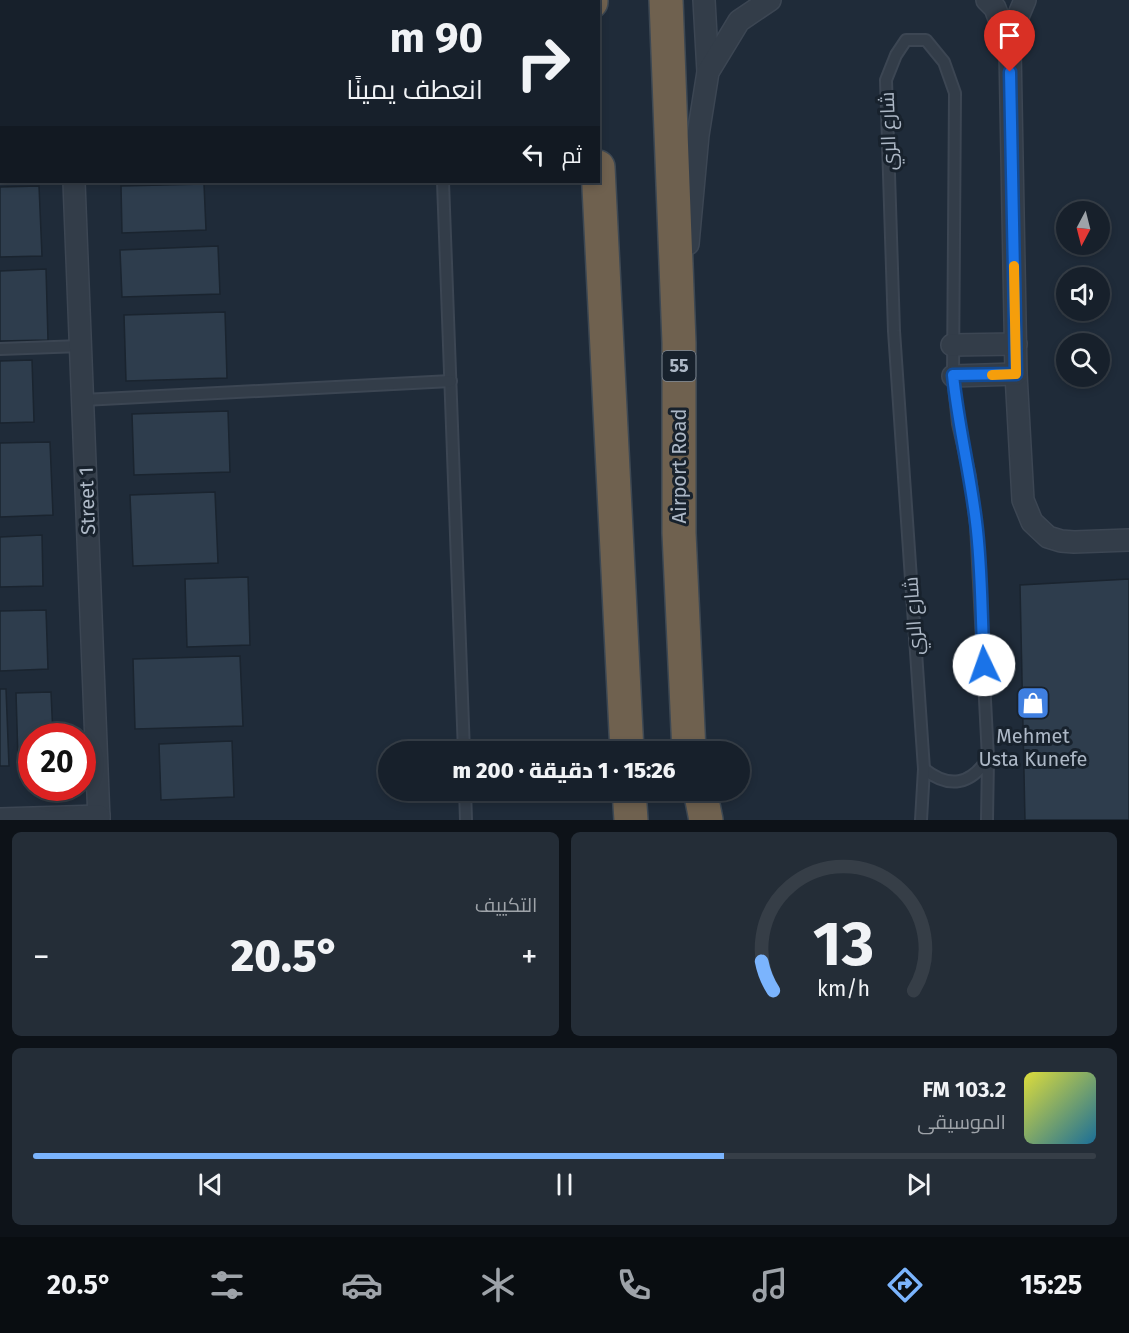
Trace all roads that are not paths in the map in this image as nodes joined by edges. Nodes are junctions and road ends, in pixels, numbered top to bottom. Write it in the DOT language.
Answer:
graph roads {
  1 [pos="666,0"];
  2 [pos="704,0"];
  3 [pos="770,0"];
  4 [pos="987,0"];
  5 [pos="1025,0"];
  6 [pos="1010,49"];
  7 [pos="708,72"];
  8 [pos="74,183"];
  9 [pos="443,183"];
  10 [pos="599,183"];
  11 [pos="679,343"];
  12 [pos="1016,344"];
  13 [pos="952,345"];
  14 [pos="81,346"];
  15 [pos="0,349"];
  16 [pos="1016,374"];
  17 [pos="953,375"];
  18 [pos="451,381"];
  19 [pos="83,400"];
  20 [pos="1129,540"];
  21 [pos="464,741"];
  22 [pos="626,741"];
  23 [pos="690,741"];
  24 [pos="988,758"];
  25 [pos="924,770"];
  26 [pos="465,801"];
  27 [pos="630,801"];
  28 [pos="689,801"];
  29 [pos="702,801"];
  30 [pos="99,818"];
  31 [pos="0,819"];
  32 [pos="466,820"];
  33 [pos="631,820"];
  34 [pos="690,820"];
  35 [pos="706,820"];
  36 [pos="921,820"];
  37 [pos="987,820"];
  1 -- 11 [label="highway, Airport Road / 55"];
  2 -- 7 [label="street"];
  3 -- 7 [label="street"];
  4 -- 6 [label="street"];
  5 -- 6 [label="street"];
  6 -- 12 [label="street"];
  7 -- 11 [label="street"];
  8 -- 14 [label="street, Street 1"];
  9 -- 18 [label="lane"];
  10 -- 22 [label="highway"];
  11 -- 23 [label="highway, Airport Road / 55"];
  12 -- 13 [label="street"];
  12 -- 16 [label="street"];
  13 -- 17 [label="lane, شارع الري"];
  13 -- 25 [label="lane, شارع الري"];
  14 -- 15 [label="lane"];
  14 -- 19 [label="street, Street 1"];
  16 -- 17 [label="street"];
  16 -- 20 [label="street"];
  17 -- 24 [label="lane, شارع الري"];
  18 -- 19 [label="lane"];
  18 -- 21 [label="lane"];
  19 -- 30 [label="street, Street 1"];
  24 -- 25 [label="lane"];
  24 -- 37 [label="lane, شارع الري"];
  25 -- 36 [label="lane, شارع الري"];
  26 -- 32 [label="lane"];
  27 -- 33 [label="highway"];
  28 -- 34 [label="highway"];
  29 -- 35 [label="highway"];
  30 -- 31 [label="street"];
}
